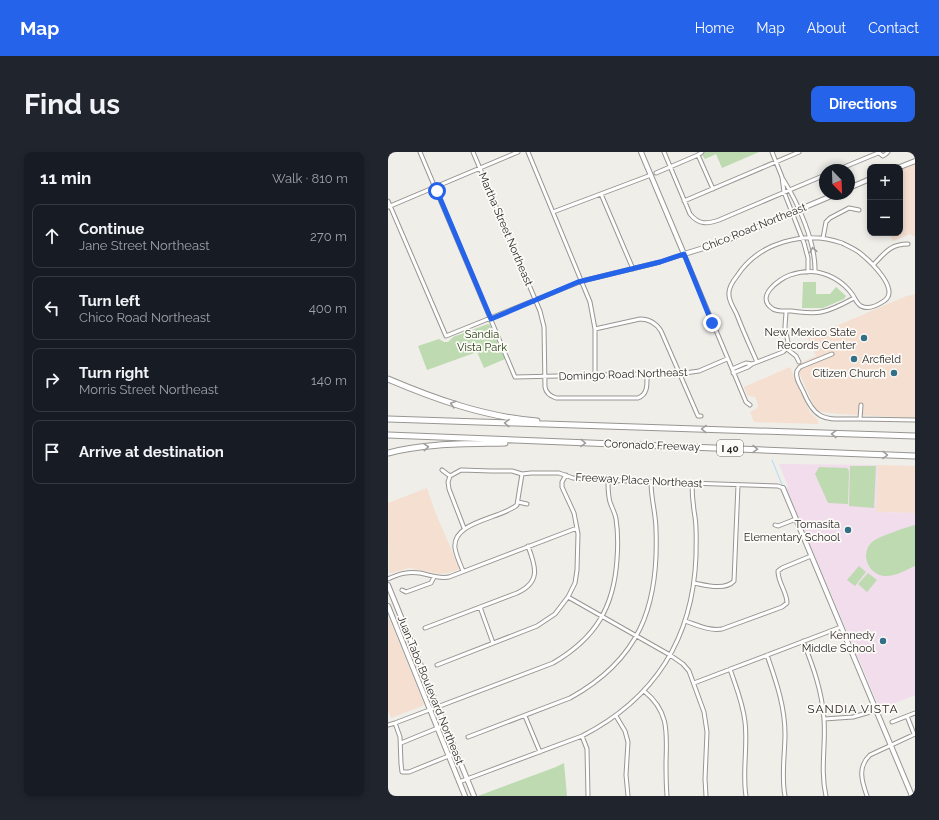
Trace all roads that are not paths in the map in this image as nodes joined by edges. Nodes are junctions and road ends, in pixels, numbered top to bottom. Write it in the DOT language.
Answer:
graph roads {
  1 [pos="420,152"];
  2 [pos="473,152"];
  3 [pos="518,152"];
  4 [pos="528,152"];
  5 [pos="641,152"];
  6 [pos="664,152"];
  7 [pos="702,152"];
  8 [pos="772,152"];
  9 [pos="799,152"];
  10 [pos="878,152"];
  11 [pos="888,152"];
  12 [pos="698,155"];
  13 [pos="776,161"];
  14 [pos="915,161"];
  15 [pos="851,164"];
  16 [pos="903,166"];
  17 [pos="670,167"];
  18 [pos="480,168"];
  19 [pos="656,173"];
  20 [pos="651,175"];
  21 [pos="782,177"];
  22 [pos="819,178"];
  23 [pos="867,181"];
  24 [pos="855,186"];
  25 [pos="435,187"];
  26 [pos="713,188"];
  27 [pos="790,190"];
  28 [pos="784,192"];
  29 [pos="601,194"];
  30 [pos="822,200"];
  31 [pos="388,201"];
  32 [pos="684,201"];
  33 [pos="389,207"];
  34 [pos="798,210"];
  35 [pos="859,210"];
  36 [pos="553,212"];
  37 [pos="792,212"];
  38 [pos="809,237"];
  39 [pos="803,238"];
  40 [pos="823,238"];
  41 [pos="908,244"];
  42 [pos="684,254"];
  43 [pos="873,265"];
  44 [pos="633,269"];
  45 [pos="808,272"];
  46 [pos="815,272"];
  47 [pos="582,281"];
  48 [pos="854,298"];
  49 [pos="536,300"];
  50 [pos="786,311"];
  51 [pos="491,319"];
  52 [pos="595,329"];
  53 [pos="786,349"];
  54 [pos="832,354"];
  55 [pos="727,359"];
  56 [pos="758,362"];
  57 [pos="799,362"];
  58 [pos="752,364"];
  59 [pos="732,369"];
  60 [pos="734,373"];
  61 [pos="680,374"];
  62 [pos="595,375"];
  63 [pos="647,375"];
  64 [pos="545,377"];
  65 [pos="388,379"];
  66 [pos="750,405"];
  67 [pos="861,405"];
  68 [pos="702,416"];
  69 [pos="388,419"];
  70 [pos="860,419"];
  71 [pos="915,420"];
  72 [pos="588,426"];
  73 [pos="388,435"];
  74 [pos="915,436"];
  75 [pos="544,441"];
  76 [pos="388,453"];
  77 [pos="915,456"];
  78 [pos="442,470"];
  79 [pos="522,474"];
  80 [pos="566,475"];
  81 [pos="450,476"];
  82 [pos="608,481"];
  83 [pos="651,482"];
  84 [pos="692,483"];
  85 [pos="738,485"];
  86 [pos="783,488"];
  87 [pos="518,502"];
  88 [pos="527,504"];
  89 [pos="796,519"];
  90 [pos="775,525"];
  91 [pos="464,528"];
  92 [pos="577,528"];
  93 [pos="528,546"];
  94 [pos="811,556"];
  95 [pos="463,571"];
  96 [pos="434,578"];
  97 [pos="388,579"];
  98 [pos="694,583"];
  99 [pos="388,585"];
  100 [pos="402,590"];
  101 [pos="568,597"];
  102 [pos="388,606"];
  103 [pos="480,607"];
  104 [pos="602,617"];
  105 [pos="685,621"];
  106 [pos="841,626"];
  107 [pos="425,628"];
  108 [pos="636,636"];
  109 [pos="803,641"];
  110 [pos="493,643"];
  111 [pos="414,648"];
  112 [pos="406,651"];
  113 [pos="670,655"];
  114 [pos="767,655"];
  115 [pos="437,665"];
  116 [pos="730,669"];
  117 [pos="694,683"];
  118 [pos="644,691"];
  119 [pos="437,707"];
  120 [pos="430,710"];
  121 [pos="877,710"];
  122 [pos="915,713"];
  123 [pos="525,716"];
  124 [pos="616,716"];
  125 [pos="907,716"];
  126 [pos="824,719"];
  127 [pos="892,722"];
  128 [pos="395,723"];
  129 [pos="388,725"];
  130 [pos="445,725"];
  131 [pos="438,728"];
  132 [pos="914,734"];
  133 [pos="582,736"];
  134 [pos="468,737"];
  135 [pos="401,743"];
  136 [pos="892,746"];
  137 [pos="540,752"];
  138 [pos="456,753"];
  139 [pos="449,756"];
  140 [pos="467,779"];
  141 [pos="459,782"];
  142 [pos="465,796"];
  143 [pos="474,796"];
  144 [pos="588,796"];
  145 [pos="628,796"];
  146 [pos="667,796"];
  147 [pos="706,796"];
  148 [pos="746,796"];
  149 [pos="785,796"];
  150 [pos="826,796"];
  151 [pos="867,796"];
  152 [pos="912,796"];
  1 -- 25 [label="street"];
  2 -- 18 [label="street, Martha Street Northeast"];
  3 -- 18 [label="street"];
  4 -- 36 [label="street"];
  5 -- 20 [label="street"];
  6 -- 17 [label="street"];
  7 -- 12 [label="street"];
  8 -- 13 [label="street"];
  9 -- 13 [label="street"];
  10 -- 11 [label="street"];
  10 -- 15 [label="street"];
  12 -- 17 [label="street"];
  12 -- 26 [label="street"];
  13 -- 21 [label="street"];
  13 -- 26 [label="street"];
  14 -- 16 [label="street"];
  17 -- 19 [label="street"];
  17 -- 32 [label="street"];
  18 -- 25 [label="street"];
  18 -- 49 [label="street, Martha Street Northeast"];
  20 -- 29 [label="street"];
  20 -- 42 [label="street"];
  21 -- 27 [label="street"];
  21 -- 28 [label="street"];
  22 -- 27 [label="street"];
  23 -- 24 [label="street"];
  25 -- 33 [label="street"];
  25 -- 51 [label="street"];
  26 -- 32 [label="street"];
  27 -- 28 [label="street"];
  27 -- 34 [label="street"];
  28 -- 32 [label="street"];
  28 -- 37 [label="street"];
  29 -- 36 [label="street"];
  29 -- 44 [label="street"];
  30 -- 34 [label="street, Chico Road Northeast"];
  31 -- 33 [label="street"];
  33 -- 51 [label="street, Chico Road Northeast"];
  34 -- 37 [label="street, Chico Road Northeast"];
  34 -- 38 [label="street"];
  35 -- 40 [label="street"];
  36 -- 47 [label="street"];
  37 -- 39 [label="street"];
  37 -- 42 [label="street, Chico Road Northeast"];
  38 -- 39 [label="street"];
  38 -- 40 [label="street"];
  46 -- 38 [label="street, one-way"];
  39 -- 45 [label="street"];
  39 -- 56 [label="street"];
  40 -- 43 [label="street"];
  41 -- 43 [label="street"];
  42 -- 44 [label="street, Chico Road Northeast"];
  42 -- 55 [label="street"];
  43 -- 48 [label="street"];
  44 -- 47 [label="street, Chico Road Northeast"];
  45 -- 46 [label="street"];
  45 -- 50 [label="street"];
  46 -- 48 [label="street"];
  47 -- 49 [label="street, Chico Road Northeast"];
  47 -- 52 [label="street"];
  48 -- 50 [label="street"];
  49 -- 51 [label="street, Chico Road Northeast"];
  49 -- 64 [label="street, Martha Street Northeast"];
  50 -- 53 [label="street"];
  51 -- 64 [label="street, Domingo Road Northeast"];
  52 -- 61 [label="street"];
  52 -- 62 [label="street"];
  53 -- 56 [label="street"];
  53 -- 57 [label="street"];
  54 -- 70 [label="street"];
  55 -- 59 [label="street"];
  55 -- 61 [label="street, Domingo Road Northeast"];
  56 -- 58 [label="street"];
  58 -- 59 [label="street"];
  58 -- 60 [label="street"];
  59 -- 60 [label="street"];
  60 -- 66 [label="street"];
  61 -- 63 [label="street, Domingo Road Northeast"];
  61 -- 68 [label="street"];
  62 -- 63 [label="street, Domingo Road Northeast"];
  62 -- 64 [label="street, Domingo Road Northeast"];
  63 -- 64 [label="street, Martha Street Northeast"];
  72 -- 65 [label="highway, one-way"];
  67 -- 70 [label="street"];
  72 -- 69 [label="highway, Coronado Freeway / I 40, one-way"];
  70 -- 71 [label="street"];
  74 -- 72 [label="highway, Coronado Freeway / I 40, one-way"];
  73 -- 75 [label="highway, Coronado Freeway / I 40"];
  76 -- 75 [label="highway, one-way"];
  75 -- 77 [label="highway, Coronado Freeway / I 40, one-way"];
  78 -- 81 [label="street"];
  79 -- 80 [label="street, Freeway Place Northeast"];
  79 -- 81 [label="street, Freeway Place Northeast"];
  79 -- 87 [label="street"];
  80 -- 82 [label="street, Freeway Place Northeast"];
  80 -- 92 [label="street"];
  81 -- 91 [label="street"];
  82 -- 83 [label="street, Freeway Place Northeast"];
  82 -- 104 [label="street"];
  83 -- 84 [label="street, Freeway Place Northeast"];
  83 -- 108 [label="street"];
  84 -- 85 [label="street, Freeway Place Northeast"];
  84 -- 98 [label="street"];
  85 -- 86 [label="street, Freeway Place Northeast"];
  85 -- 98 [label="street"];
  86 -- 89 [label="street"];
  87 -- 88 [label="street"];
  87 -- 91 [label="street"];
  89 -- 90 [label="street"];
  89 -- 94 [label="street"];
  91 -- 95 [label="street"];
  92 -- 93 [label="street"];
  92 -- 101 [label="street"];
  93 -- 95 [label="street"];
  93 -- 103 [label="street"];
  94 -- 105 [label="street"];
  94 -- 106 [label="street"];
  95 -- 96 [label="street"];
  96 -- 97 [label="street"];
  96 -- 100 [label="street"];
  98 -- 105 [label="street"];
  99 -- 111 [label="street, Juan Tabo Boulevard Northeast"];
  101 -- 104 [label="street"];
  101 -- 110 [label="street"];
  102 -- 112 [label="street, Juan Tabo Boulevard Northeast"];
  103 -- 107 [label="street"];
  103 -- 110 [label="street"];
  104 -- 108 [label="street"];
  104 -- 119 [label="street"];
  105 -- 113 [label="street"];
  106 -- 109 [label="street"];
  106 -- 121 [label="street"];
  108 -- 113 [label="street"];
  108 -- 123 [label="street"];
  109 -- 114 [label="street"];
  109 -- 126 [label="street"];
  110 -- 115 [label="street"];
  111 -- 112 [label="street"];
  111 -- 119 [label="street, Juan Tabo Boulevard Northeast"];
  112 -- 120 [label="street, Juan Tabo Boulevard Northeast"];
  113 -- 117 [label="street"];
  113 -- 118 [label="street"];
  114 -- 116 [label="street"];
  114 -- 149 [label="street"];
  116 -- 117 [label="street"];
  116 -- 148 [label="street"];
  117 -- 147 [label="street"];
  118 -- 124 [label="street"];
  118 -- 146 [label="street"];
  119 -- 120 [label="street"];
  119 -- 130 [label="street, Juan Tabo Boulevard Northeast"];
  120 -- 128 [label="street"];
  120 -- 131 [label="street, Juan Tabo Boulevard Northeast"];
  121 -- 126 [label="street"];
  121 -- 136 [label="street"];
  122 -- 125 [label="street"];
  123 -- 134 [label="street"];
  123 -- 137 [label="street"];
  124 -- 133 [label="street"];
  124 -- 145 [label="street"];
  125 -- 127 [label="street"];
  125 -- 132 [label="street"];
  126 -- 150 [label="street"];
  128 -- 129 [label="street"];
  128 -- 135 [label="street"];
  130 -- 131 [label="street"];
  130 -- 138 [label="street, Juan Tabo Boulevard Northeast"];
  131 -- 135 [label="street"];
  131 -- 139 [label="street, Juan Tabo Boulevard Northeast"];
  132 -- 136 [label="street"];
  133 -- 137 [label="street"];
  133 -- 144 [label="street"];
  135 -- 139 [label="street"];
  136 -- 151 [label="street"];
  136 -- 152 [label="street"];
  137 -- 140 [label="street"];
  138 -- 139 [label="street"];
  138 -- 140 [label="street, Juan Tabo Boulevard Northeast"];
  139 -- 141 [label="street, Juan Tabo Boulevard Northeast"];
  140 -- 141 [label="street"];
  140 -- 143 [label="street, Juan Tabo Boulevard Northeast"];
  141 -- 142 [label="street, Juan Tabo Boulevard Northeast"];
}
